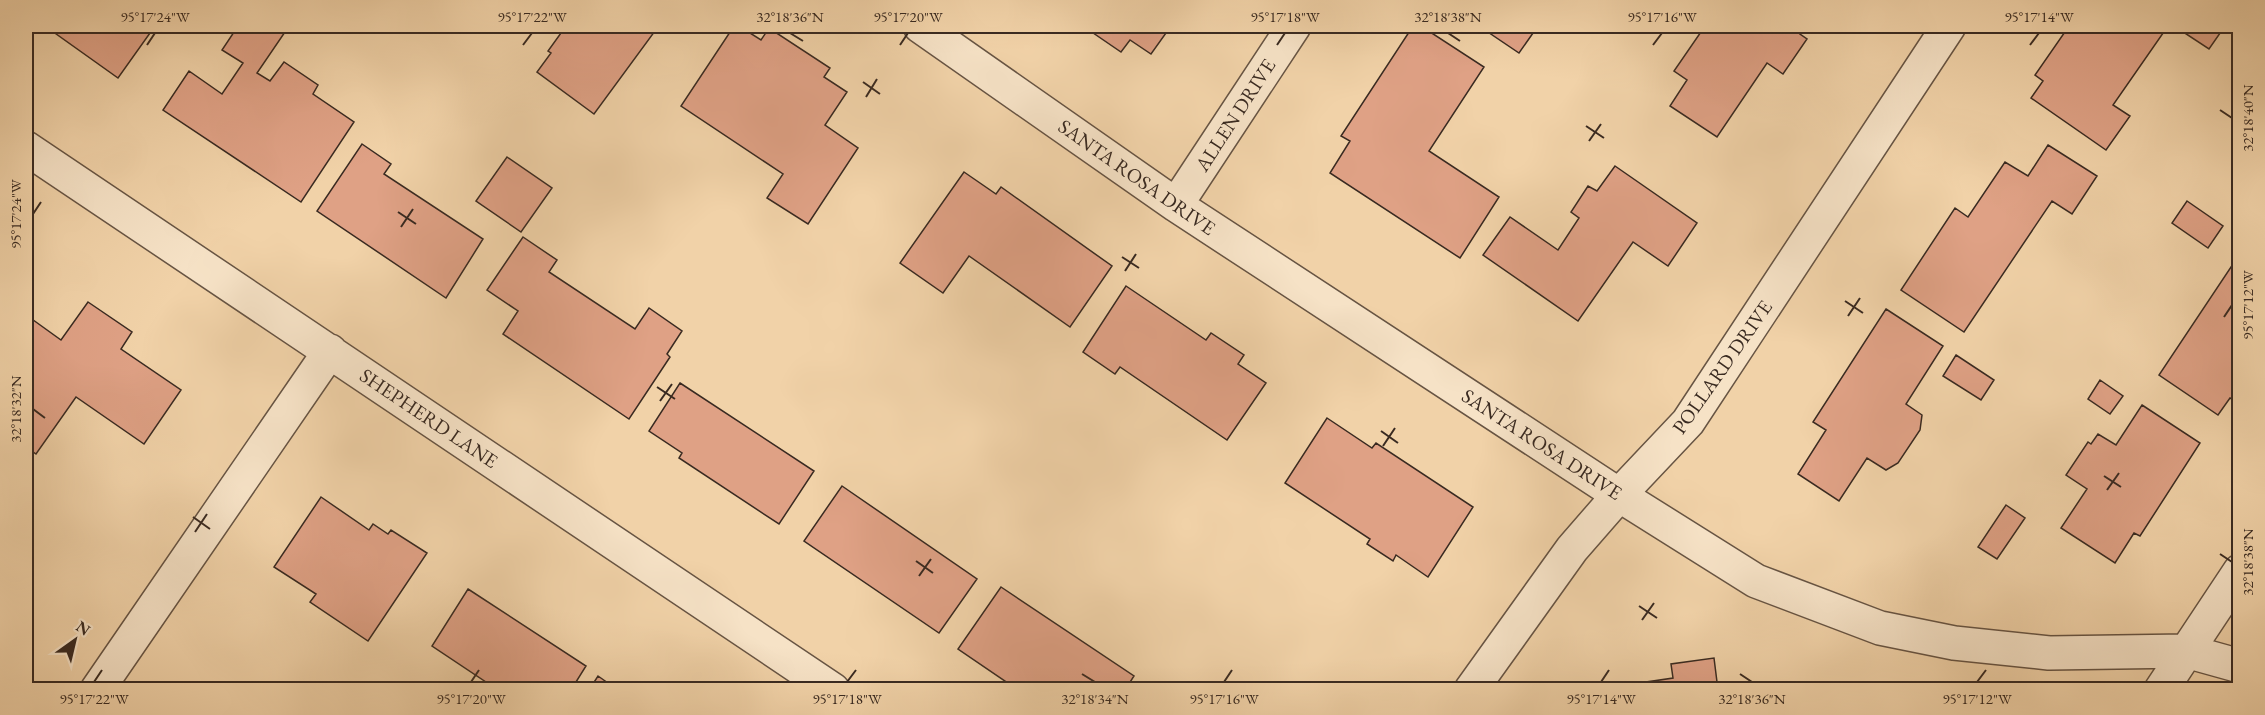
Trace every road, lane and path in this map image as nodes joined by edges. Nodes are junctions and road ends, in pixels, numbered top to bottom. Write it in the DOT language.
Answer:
graph roads {
  1 [pos="920,26"];
  2 [pos="1294,26"];
  3 [pos="1949,26"];
  4 [pos="26,148"];
  5 [pos="1176,205"];
  6 [pos="330,351"];
  7 [pos="1619,495"];
  8 [pos="2240,571"];
  9 [pos="2186,651"];
  10 [pos="2240,666"];
  11 [pos="97,690"];
  12 [pos="832,690"];
  13 [pos="1471,690"];
  14 [pos="2161,690"];
  1 -- 5 [label="street, SANTA ROSA DRIVE"];
  2 -- 5 [label="street, ALLEN DRIVE"];
  3 -- 7 [label="street, POLLARD DRIVE"];
  4 -- 6 [label="street, SHEPHERD LANE"];
  5 -- 7 [label="street, SANTA ROSA DRIVE"];
  6 -- 11 [label="street"];
  6 -- 12 [label="street, SHEPHERD LANE"];
  7 -- 9 [label="street, SANTA ROSA DRIVE"];
  7 -- 13 [label="street, POLLARD DRIVE"];
  8 -- 9 [label="street"];
  9 -- 10 [label="street, SANTA ROSA DRIVE"];
  9 -- 14 [label="street"];
}
